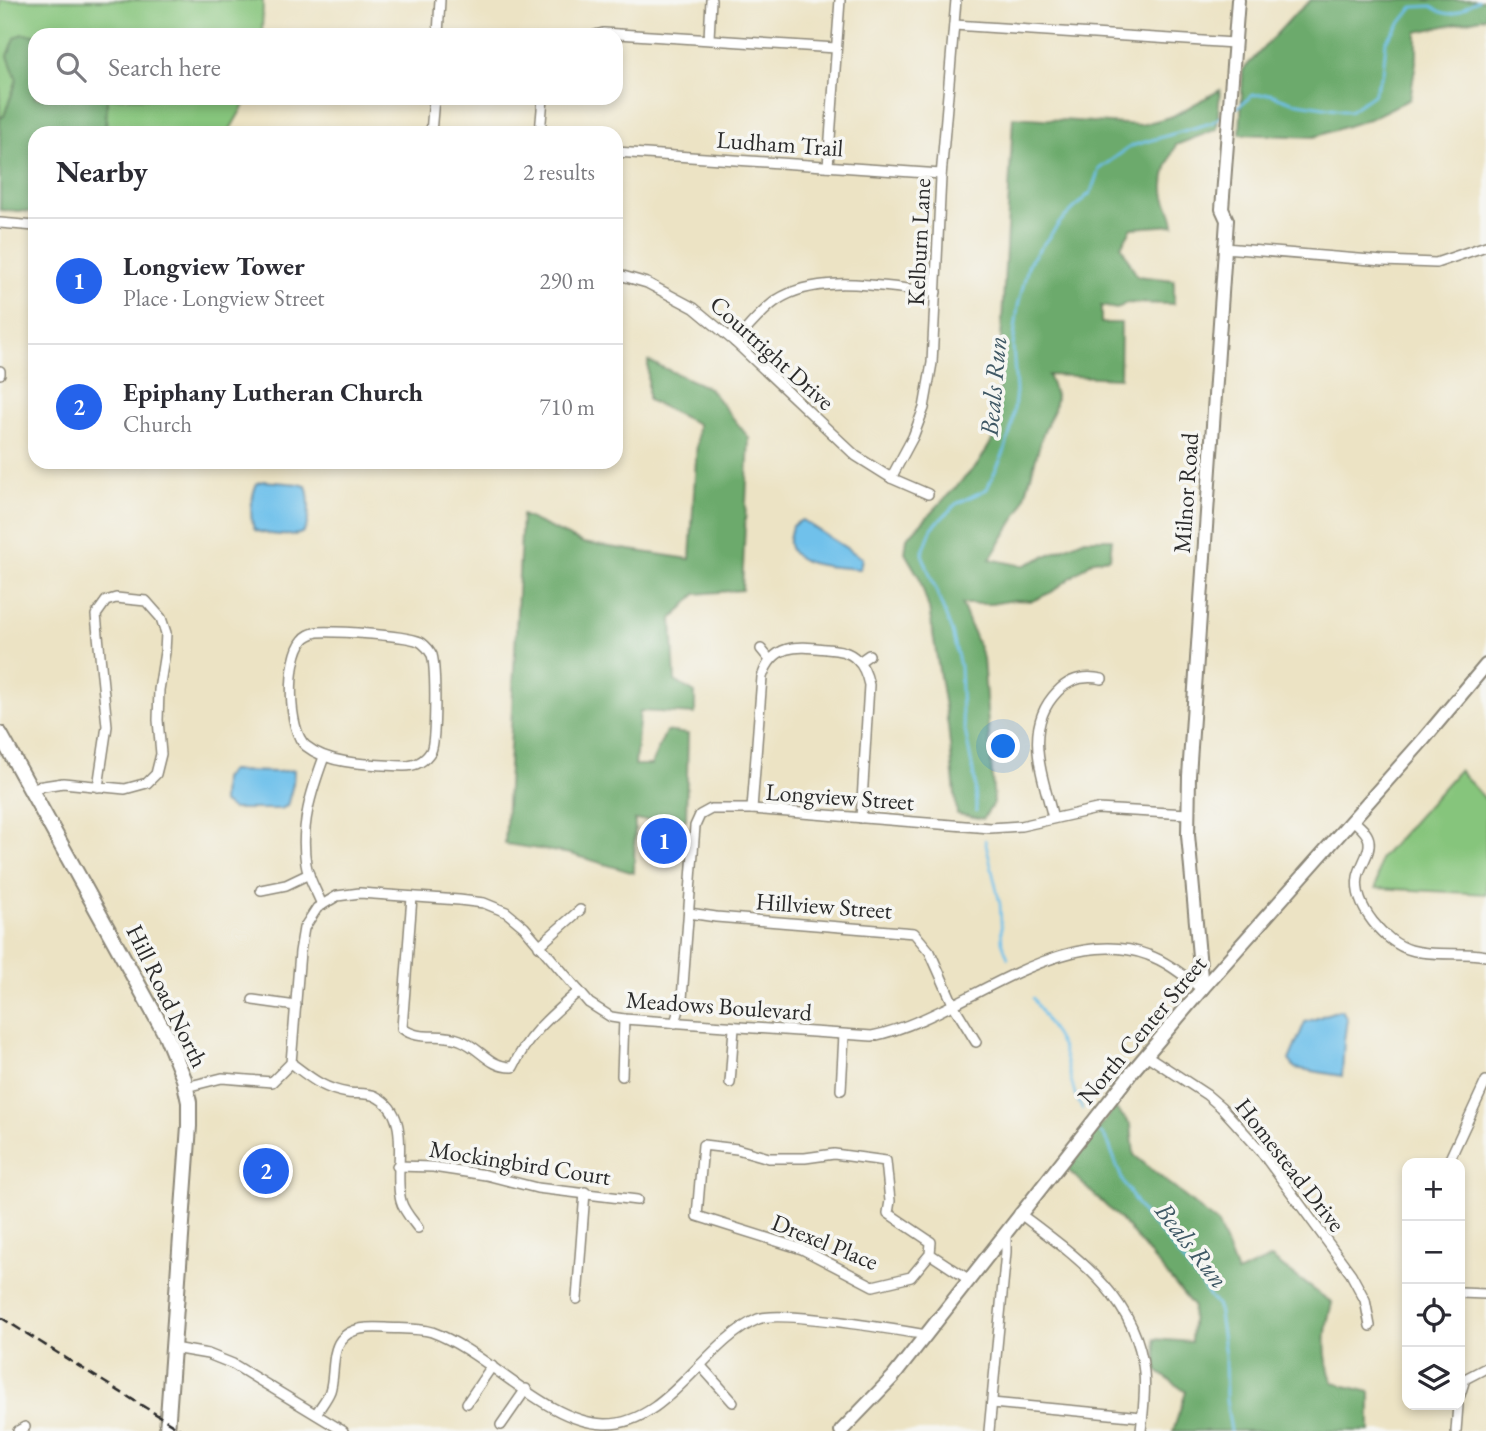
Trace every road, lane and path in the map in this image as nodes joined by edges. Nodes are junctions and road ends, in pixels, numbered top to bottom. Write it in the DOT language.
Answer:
graph roads {
  1 [pos="440,0"];
  2 [pos="711,0"];
  3 [pos="840,0"];
  4 [pos="956,0"];
  5 [pos="1238,0"];
  6 [pos="954,24"];
  7 [pos="439,28"];
  8 [pos="623,34"];
  9 [pos="709,38"];
  10 [pos="1234,43"];
  11 [pos="836,48"];
  12 [pos="433,105"];
  13 [pos="542,105"];
  14 [pos="432,126"];
  15 [pos="541,126"];
  16 [pos="623,152"];
  17 [pos="828,166"];
  18 [pos="941,174"];
  19 [pos="0,223"];
  20 [pos="28,225"];
  21 [pos="1486,246"];
  22 [pos="1224,248"];
  23 [pos="623,276"];
  24 [pos="936,292"];
  25 [pos="735,342"];
  26 [pos="891,478"];
  27 [pos="928,494"];
  28 [pos="761,649"];
  29 [pos="869,655"];
  30 [pos="770,660"];
  31 [pos="859,662"];
  32 [pos="1486,665"];
  33 [pos="1102,679"];
  34 [pos="0,734"];
  35 [pos="324,757"];
  36 [pos="98,787"];
  37 [pos="30,788"];
  38 [pos="752,809"];
  39 [pos="1188,814"];
  40 [pos="861,818"];
  41 [pos="1053,818"];
  42 [pos="1353,820"];
  43 [pos="309,874"];
  44 [pos="261,890"];
  45 [pos="412,897"];
  46 [pos="322,905"];
  47 [pos="580,910"];
  48 [pos="689,913"];
  49 [pos="539,946"];
  50 [pos="1486,956"];
  51 [pos="1202,989"];
  52 [pos="579,991"];
  53 [pos="253,1000"];
  54 [pos="296,1006"];
  55 [pos="954,1006"];
  56 [pos="624,1019"];
  57 [pos="675,1023"];
  58 [pos="734,1028"];
  59 [pos="844,1035"];
  60 [pos="976,1042"];
  61 [pos="1146,1055"];
  62 [pos="291,1063"];
  63 [pos="622,1076"];
  64 [pos="1486,1081"];
  65 [pos="730,1083"];
  66 [pos="186,1087"];
  67 [pos="841,1090"];
  68 [pos="1450,1158"];
  69 [pos="397,1166"];
  70 [pos="585,1192"];
  71 [pos="638,1200"];
  72 [pos="1019,1213"];
  73 [pos="418,1228"];
  74 [pos="1006,1230"];
  75 [pos="930,1254"];
  76 [pos="968,1279"];
  77 [pos="1465,1293"];
  78 [pos="1486,1294"];
  79 [pos="577,1299"];
  80 [pos="1370,1326"];
  81 [pos="927,1335"];
  82 [pos="173,1348"];
  83 [pos="700,1365"];
  84 [pos="492,1367"];
  85 [pos="1486,1368"];
  86 [pos="1465,1379"];
  87 [pos="526,1389"];
  88 [pos="733,1402"];
  89 [pos="992,1403"];
  90 [pos="467,1404"];
  91 [pos="1457,1410"];
  92 [pos="316,1414"];
  93 [pos="1142,1417"];
  94 [pos="501,1425"];
  95 [pos="605,1427"];
  96 [pos="167,1431"];
  97 [pos="343,1431"];
  98 [pos="841,1431"];
  99 [pos="989,1431"];
  100 [pos="1141,1431"];
  101 [pos="1455,1431"];
  1 -- 7 [label="street"];
  2 -- 9 [label="street"];
  3 -- 11 [label="street"];
  4 -- 6 [label="street, Kelburn Lane"];
  5 -- 10 [label="main road, Milnor Road"];
  6 -- 10 [label="street"];
  6 -- 18 [label="street, Kelburn Lane"];
  8 -- 9 [label="street"];
  9 -- 11 [label="street"];
  10 -- 22 [label="main road, Milnor Road"];
  11 -- 17 [label="street"];
  12 -- 14 [label="street"];
  13 -- 15 [label="street"];
  16 -- 17 [label="street, Ludham Trail"];
  17 -- 18 [label="street, Ludham Trail"];
  18 -- 24 [label="street, Kelburn Lane"];
  19 -- 20 [label="street"];
  21 -- 22 [label="street"];
  22 -- 39 [label="main road, Milnor Road"];
  23 -- 25 [label="street, Courtright Drive"];
  24 -- 25 [label="street"];
  24 -- 26 [label="street, Kelburn Lane"];
  25 -- 26 [label="street, Courtright Drive"];
  26 -- 27 [label="street, Courtright Drive"];
  28 -- 30 [label="street"];
  29 -- 31 [label="street"];
  30 -- 31 [label="street"];
  30 -- 38 [label="street"];
  31 -- 40 [label="street"];
  32 -- 42 [label="main road, North Center Street"];
  33 -- 41 [label="street"];
  34 -- 37 [label="main road, Hill Road North"];
  35 -- 35 [label="street"];
  35 -- 43 [label="street"];
  36 -- 36 [label="street"];
  36 -- 37 [label="street"];
  37 -- 66 [label="main road, Hill Road North"];
  38 -- 40 [label="street, Longview Street"];
  38 -- 48 [label="street, Longview Street"];
  39 -- 41 [label="street, Longview Street"];
  39 -- 51 [label="main road, Milnor Road"];
  40 -- 41 [label="street, Longview Street"];
  42 -- 50 [label="street"];
  42 -- 51 [label="main road, North Center Street"];
  43 -- 44 [label="street"];
  43 -- 46 [label="street"];
  45 -- 46 [label="street, Meadows Boulevard"];
  45 -- 49 [label="street, Meadows Boulevard"];
  45 -- 52 [label="street"];
  46 -- 54 [label="street"];
  47 -- 49 [label="street"];
  48 -- 55 [label="street, Hillview Street"];
  48 -- 57 [label="street, Longview Street"];
  49 -- 52 [label="street, Meadows Boulevard"];
  51 -- 55 [label="street, Meadows Boulevard"];
  51 -- 61 [label="main road, North Center Street"];
  52 -- 56 [label="street, Meadows Boulevard"];
  53 -- 54 [label="street"];
  54 -- 62 [label="street"];
  55 -- 59 [label="street, Meadows Boulevard"];
  55 -- 60 [label="street"];
  56 -- 57 [label="street, Meadows Boulevard"];
  56 -- 63 [label="street"];
  57 -- 58 [label="street, Meadows Boulevard"];
  58 -- 59 [label="street, Meadows Boulevard"];
  58 -- 65 [label="street"];
  59 -- 67 [label="street"];
  61 -- 72 [label="main road, North Center Street"];
  61 -- 80 [label="street, Homestead Drive"];
  62 -- 66 [label="street"];
  62 -- 69 [label="street"];
  64 -- 68 [label="street"];
  66 -- 82 [label="main road, Hill Road North"];
  69 -- 70 [label="street, Mockingbird Court"];
  69 -- 73 [label="street"];
  70 -- 71 [label="street, Mockingbird Court"];
  70 -- 79 [label="street"];
  72 -- 74 [label="main road, North Center Street"];
  72 -- 93 [label="street"];
  74 -- 76 [label="main road, North Center Street"];
  74 -- 89 [label="street"];
  75 -- 75 [label="street, Drexel Place"];
  75 -- 76 [label="street"];
  76 -- 81 [label="main road, North Center Street"];
  77 -- 78 [label="street"];
  81 -- 83 [label="street"];
  81 -- 98 [label="main road, North Center Street"];
  82 -- 92 [label="street"];
  82 -- 96 [label="main road, Hill Road North"];
  83 -- 88 [label="street"];
  83 -- 95 [label="street"];
  84 -- 87 [label="street"];
  84 -- 90 [label="street"];
  84 -- 92 [label="street"];
  85 -- 86 [label="street"];
  87 -- 94 [label="street"];
  87 -- 95 [label="street"];
  89 -- 93 [label="street"];
  89 -- 99 [label="street"];
  91 -- 101 [label="street"];
  92 -- 97 [label="street"];
  93 -- 100 [label="street"];
}
